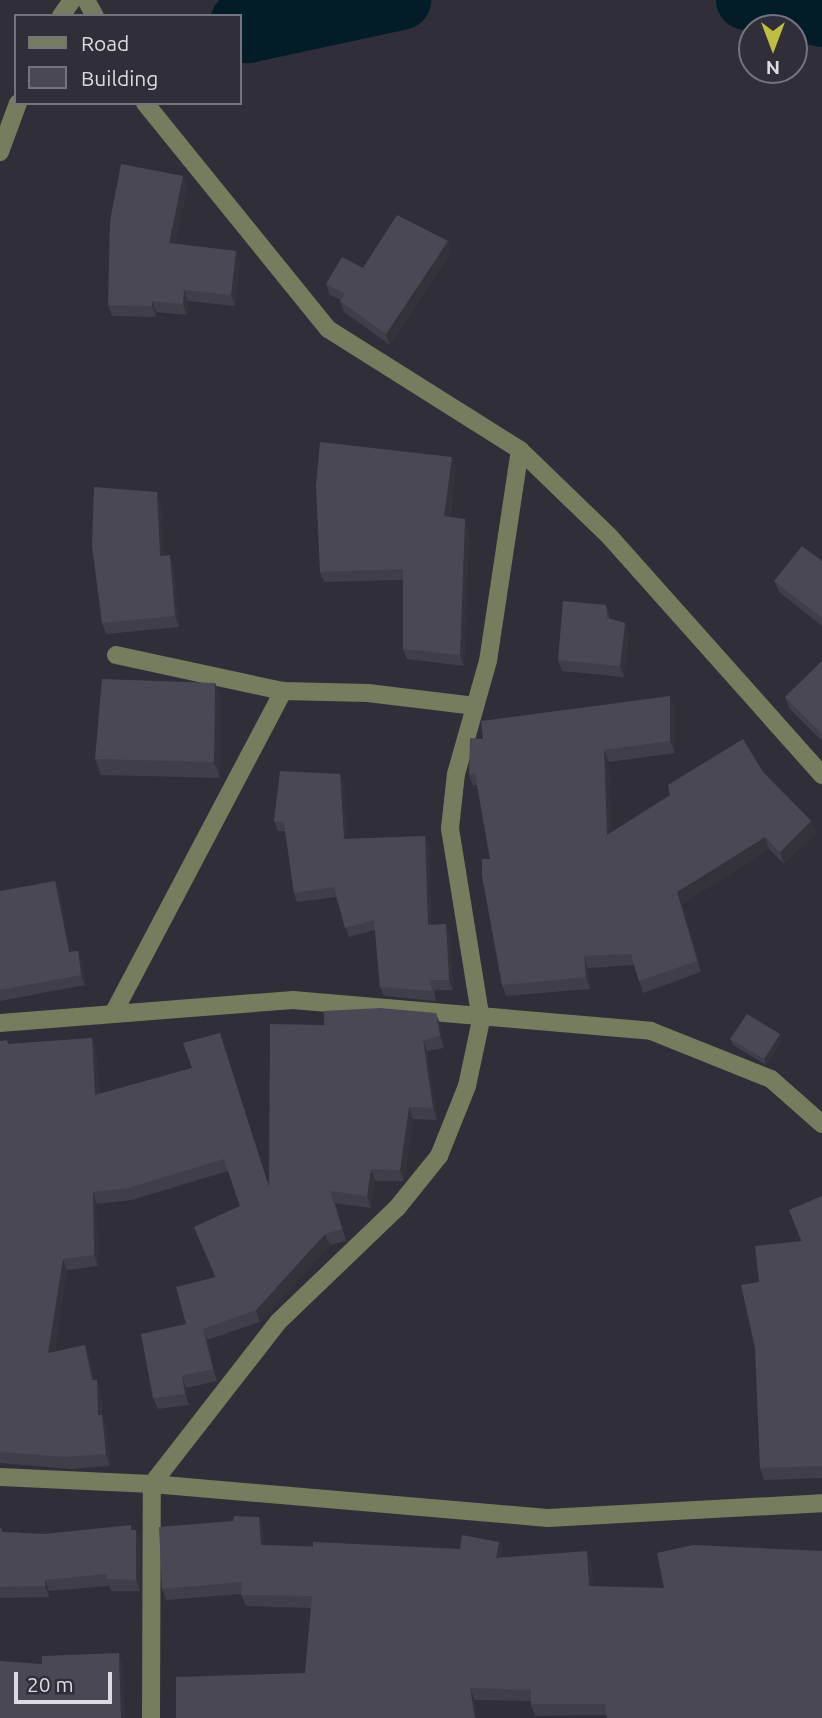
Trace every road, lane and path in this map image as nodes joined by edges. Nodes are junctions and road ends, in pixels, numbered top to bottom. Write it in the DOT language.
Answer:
graph roads {
  1 [pos="17,105"];
  2 [pos="147,105"];
  3 [pos="0,152"];
  4 [pos="520,450"];
  5 [pos="116,655"];
  6 [pos="283,691"];
  7 [pos="475,706"];
  8 [pos="822,775"];
  9 [pos="114,1012"];
  10 [pos="481,1020"];
  11 [pos="0,1023"];
  12 [pos="822,1124"];
  13 [pos="0,1477"];
  14 [pos="152,1484"];
  15 [pos="822,1503"];
  16 [pos="151,1718"];
  1 -- 3 [label="street"];
  2 -- 4 [label="street"];
  4 -- 7 [label="street"];
  4 -- 8 [label="street"];
  5 -- 6 [label="street"];
  6 -- 7 [label="street"];
  6 -- 9 [label="street"];
  7 -- 10 [label="street"];
  9 -- 10 [label="street"];
  9 -- 11 [label="street"];
  10 -- 12 [label="street"];
  10 -- 14 [label="street"];
  13 -- 14 [label="street"];
  14 -- 15 [label="street"];
  14 -- 16 [label="street"];
}
